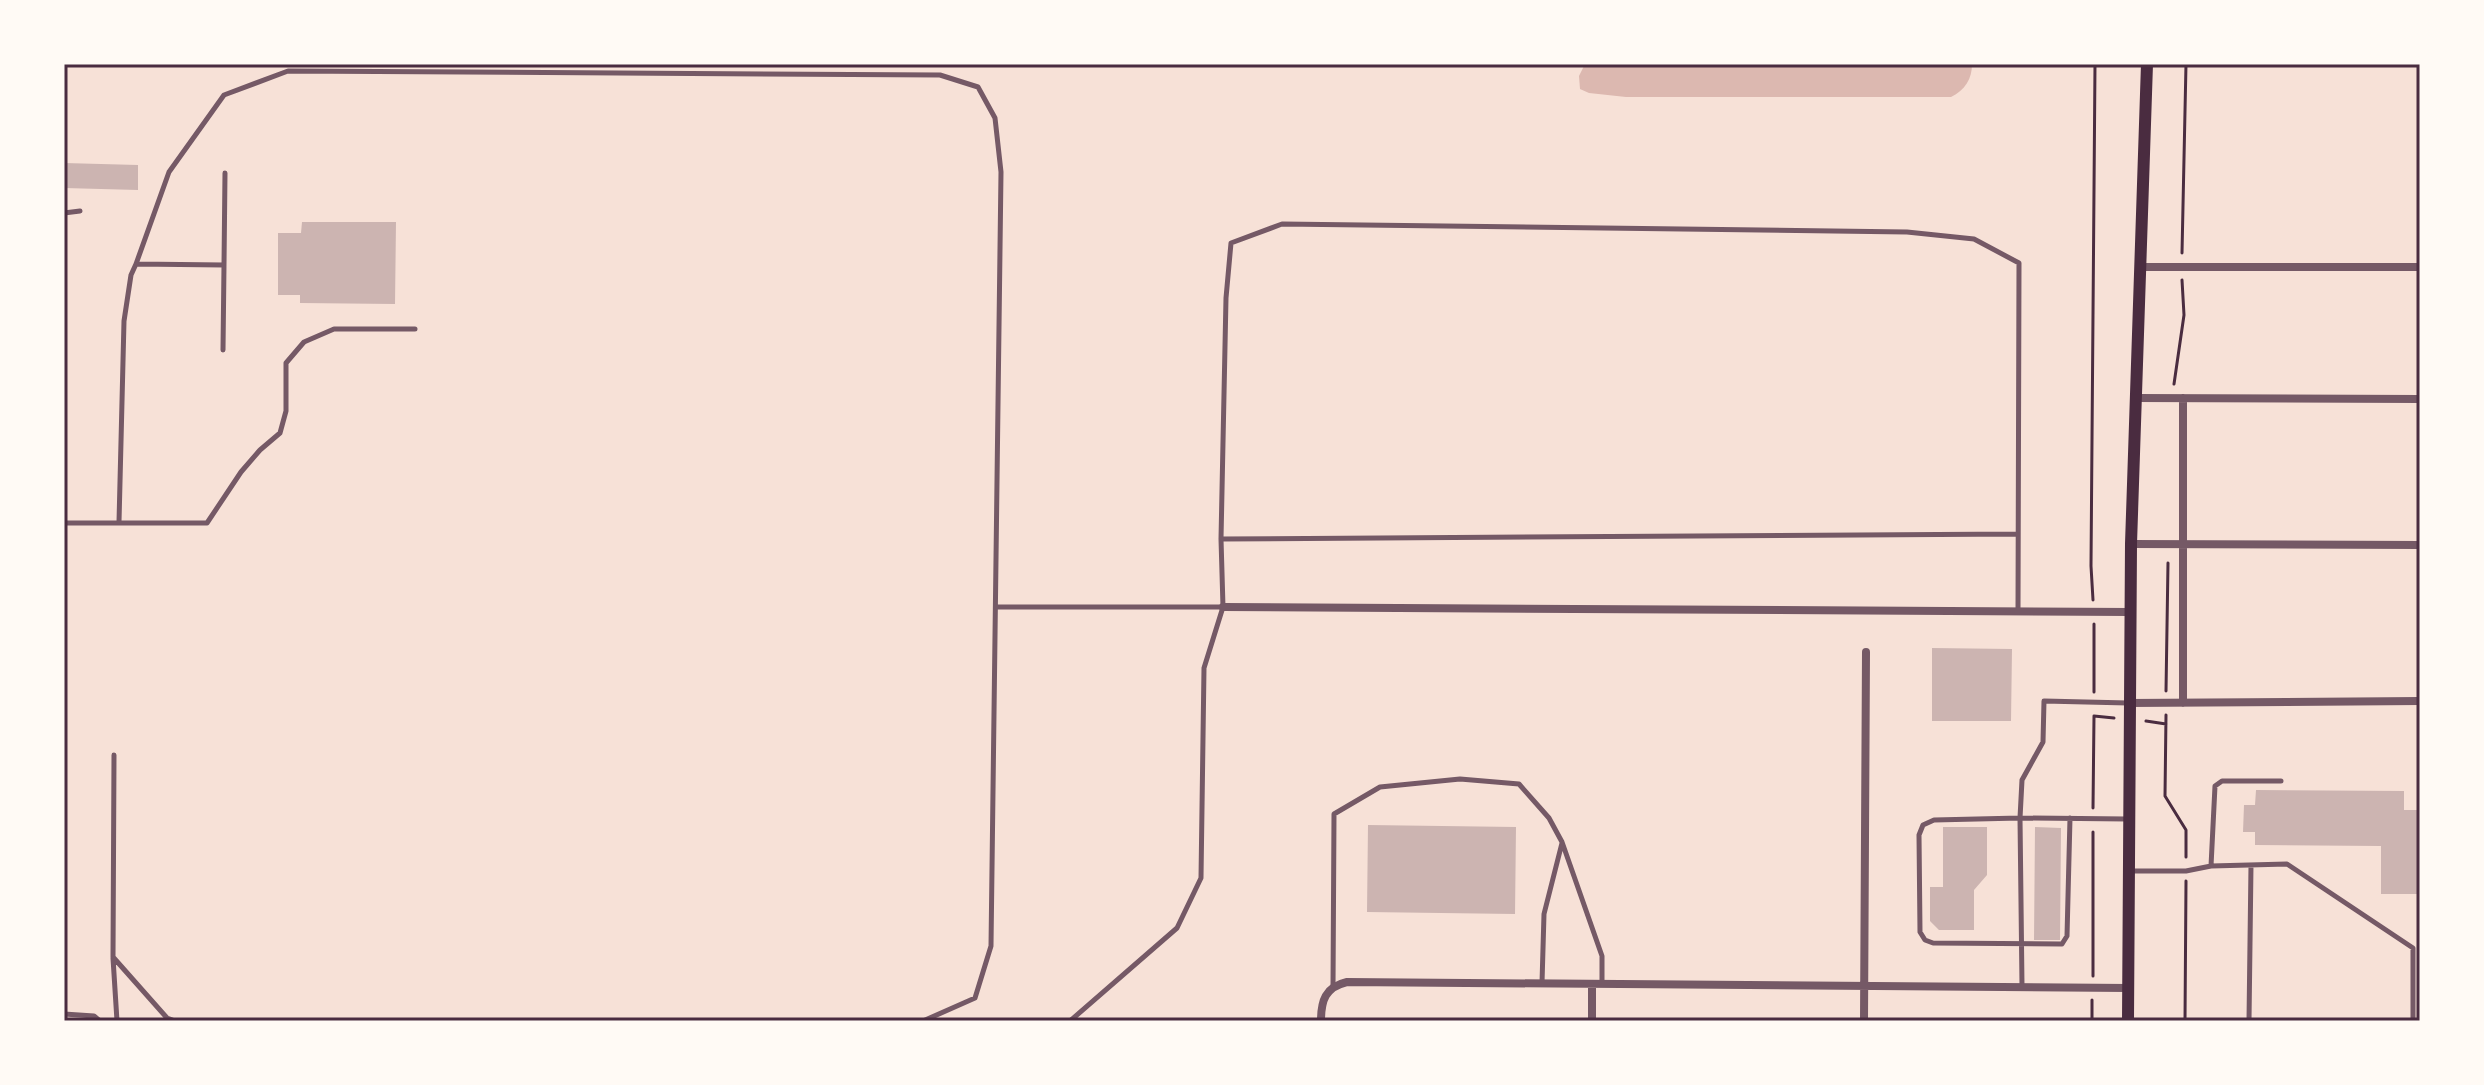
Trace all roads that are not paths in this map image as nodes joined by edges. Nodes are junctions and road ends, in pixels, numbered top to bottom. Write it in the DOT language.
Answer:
graph roads {
  1 [pos="2147,64"];
  2 [pos="225,173"];
  3 [pos="80,211"];
  4 [pos="64,213"];
  5 [pos="136,264"];
  6 [pos="224,265"];
  7 [pos="2140,267"];
  8 [pos="2420,267"];
  9 [pos="415,329"];
  10 [pos="223,350"];
  11 [pos="2135,398"];
  12 [pos="2183,398"];
  13 [pos="2420,399"];
  14 [pos="119,522"];
  15 [pos="64,523"];
  16 [pos="2018,534"];
  17 [pos="1221,539"];
  18 [pos="2131,544"];
  19 [pos="2183,545"];
  20 [pos="2420,545"];
  21 [pos="995,607"];
  22 [pos="1223,607"];
  23 [pos="2018,611"];
  24 [pos="2130,612"];
  25 [pos="1866,652"];
  26 [pos="2420,701"];
  27 [pos="2129,703"];
  28 [pos="2183,703"];
  29 [pos="114,755"];
  30 [pos="2281,781"];
  31 [pos="2020,818"];
  32 [pos="2070,818"];
  33 [pos="2129,819"];
  34 [pos="1562,842"];
  35 [pos="2251,865"];
  36 [pos="2211,866"];
  37 [pos="2129,871"];
  38 [pos="2022,945"];
  39 [pos="113,957"];
  40 [pos="1542,983"];
  41 [pos="1597,984"];
  42 [pos="1864,985"];
  43 [pos="2022,986"];
  44 [pos="1331,988"];
  45 [pos="2128,988"];
  46 [pos="64,1014"];
  47 [pos="100,1021"];
  48 [pos="117,1021"];
  49 [pos="175,1021"];
  50 [pos="923,1021"];
  51 [pos="1070,1021"];
  52 [pos="1321,1021"];
  53 [pos="1592,1021"];
  54 [pos="1864,1021"];
  55 [pos="2128,1021"];
  56 [pos="2249,1021"];
  57 [pos="2413,1021"];
  1 -- 7 [label="main road"];
  2 -- 6 [label="lane"];
  3 -- 4 [label="lane"];
  5 -- 6 [label="lane"];
  5 -- 14 [label="lane"];
  5 -- 21 [label="lane"];
  6 -- 10 [label="lane"];
  7 -- 8 [label="street"];
  7 -- 11 [label="main road"];
  9 -- 14 [label="lane"];
  11 -- 12 [label="street"];
  11 -- 18 [label="main road"];
  12 -- 13 [label="street"];
  12 -- 19 [label="street"];
  14 -- 15 [label="lane"];
  16 -- 17 [label="lane"];
  16 -- 17 [label="lane"];
  16 -- 23 [label="lane"];
  17 -- 22 [label="lane"];
  18 -- 19 [label="street"];
  18 -- 24 [label="main road"];
  19 -- 20 [label="street"];
  19 -- 28 [label="street"];
  21 -- 22 [label="lane"];
  21 -- 50 [label="lane"];
  22 -- 23 [label="street"];
  22 -- 51 [label="lane"];
  23 -- 24 [label="street"];
  24 -- 27 [label="main road"];
  25 -- 42 [label="street"];
  26 -- 28 [label="street"];
  27 -- 28 [label="street"];
  27 -- 31 [label="lane"];
  27 -- 33 [label="main road"];
  29 -- 39 [label="lane"];
  30 -- 36 [label="lane"];
  31 -- 32 [label="lane"];
  31 -- 38 [label="lane"];
  31 -- 38 [label="lane"];
  32 -- 33 [label="lane"];
  32 -- 38 [label="lane"];
  33 -- 37 [label="main road"];
  34 -- 40 [label="lane"];
  34 -- 41 [label="lane"];
  34 -- 44 [label="lane"];
  35 -- 36 [label="lane"];
  35 -- 56 [label="lane"];
  35 -- 57 [label="lane"];
  36 -- 37 [label="lane"];
  37 -- 45 [label="main road"];
  38 -- 43 [label="lane"];
  39 -- 48 [label="lane"];
  39 -- 49 [label="lane"];
  40 -- 41 [label="street"];
  40 -- 44 [label="street"];
  41 -- 42 [label="street"];
  41 -- 53 [label="street"];
  42 -- 43 [label="street"];
  42 -- 54 [label="street"];
  43 -- 45 [label="street"];
  44 -- 52 [label="street"];
  45 -- 55 [label="main road"];
  46 -- 47 [label="lane"];
}
